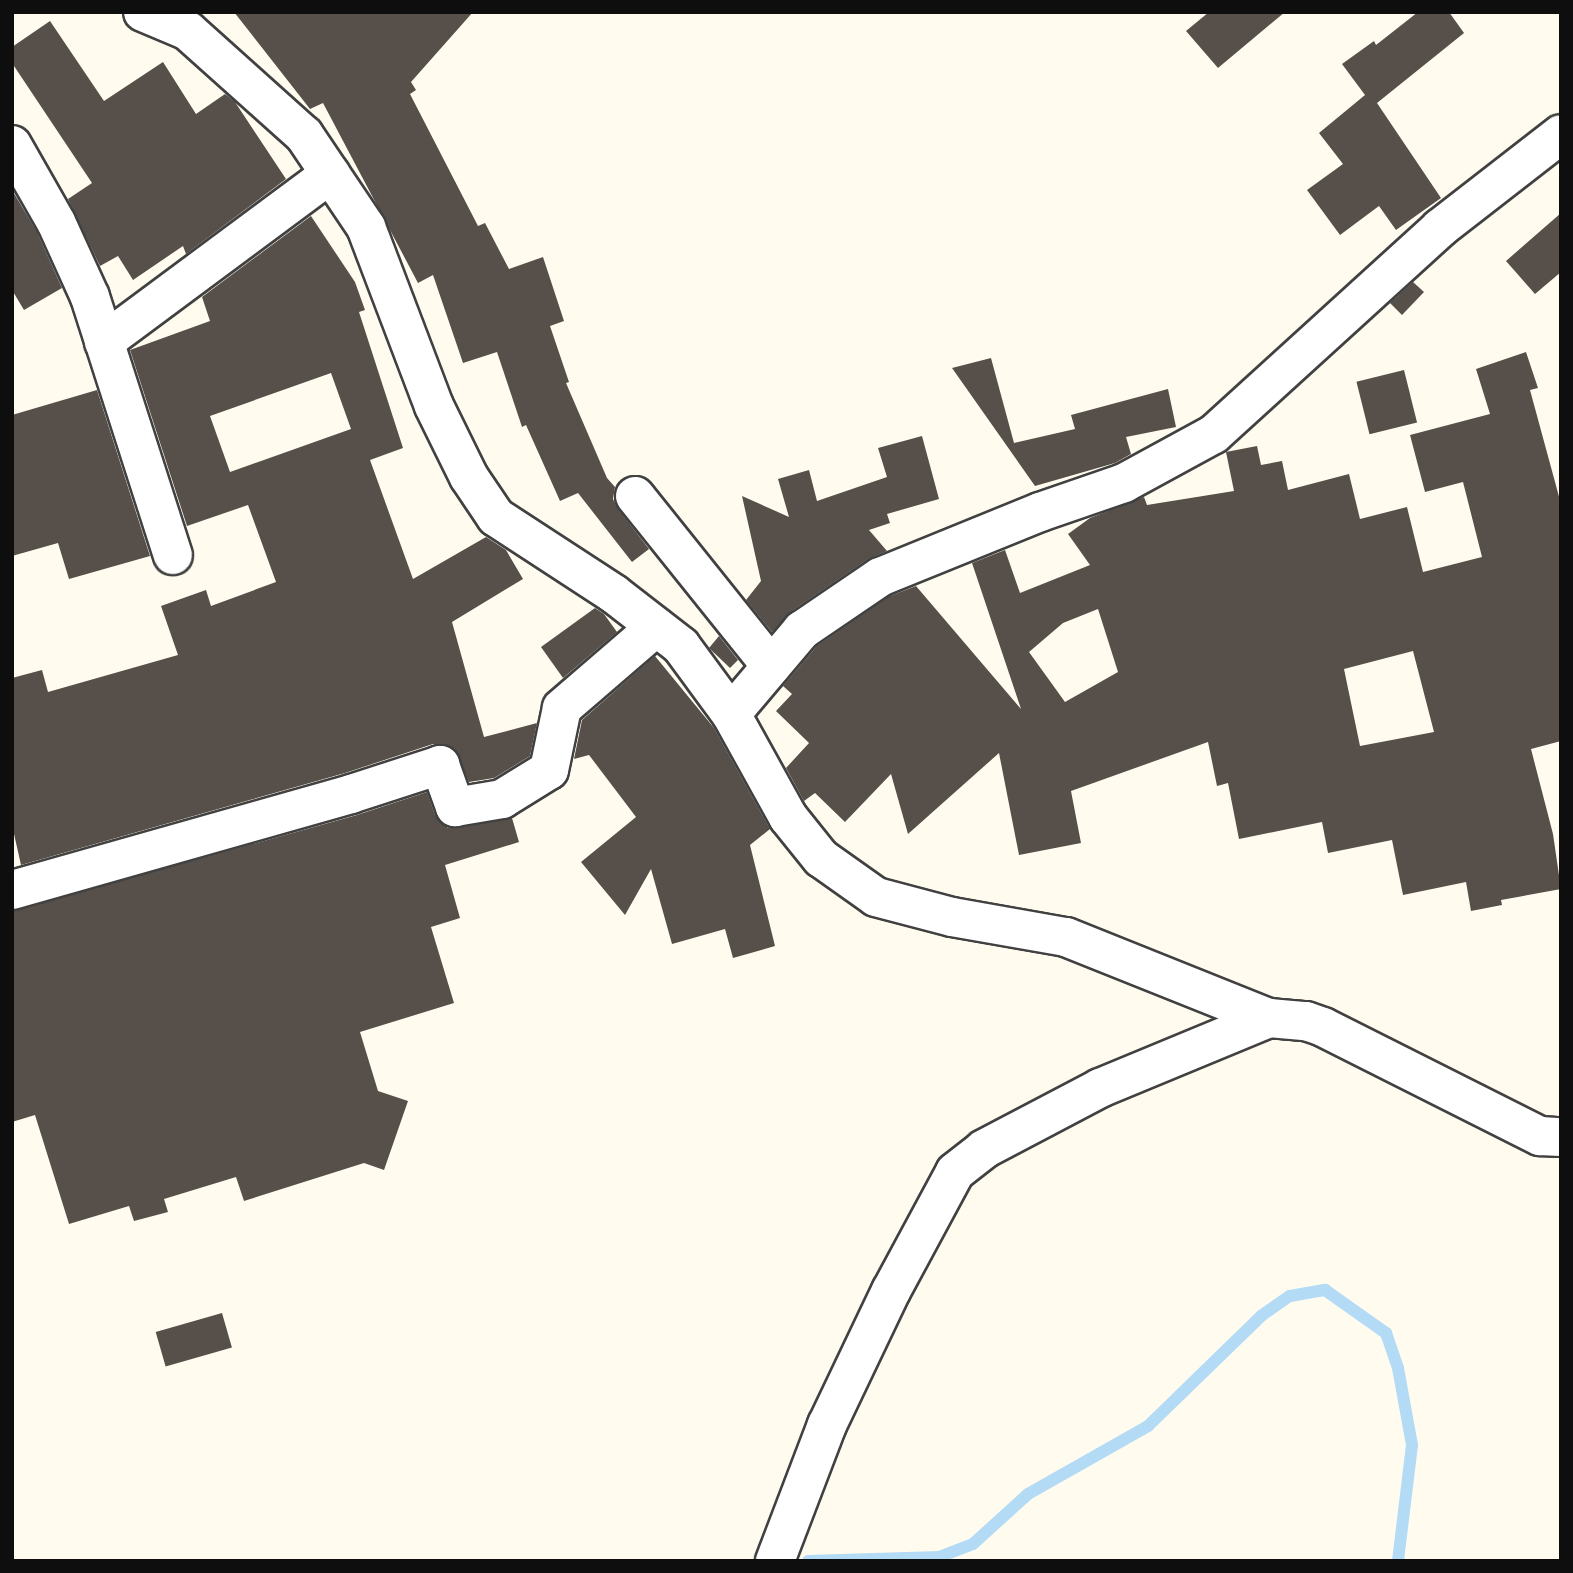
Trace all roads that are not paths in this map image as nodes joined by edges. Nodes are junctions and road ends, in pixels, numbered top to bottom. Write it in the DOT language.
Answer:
graph roads {
  1 [pos="144,12"];
  2 [pos="195,22"];
  3 [pos="1561,134"];
  4 [pos="12,145"];
  5 [pos="330,174"];
  6 [pos="104,342"];
  7 [pos="635,496"];
  8 [pos="173,555"];
  9 [pos="656,627"];
  10 [pos="771,666"];
  11 [pos="731,714"];
  12 [pos="12,890"];
  13 [pos="1269,1018"];
  14 [pos="1561,1136"];
  15 [pos="775,1561"];
  1 -- 2 [label="street"];
  2 -- 5 [label="street"];
  3 -- 10 [label="street"];
  4 -- 6 [label="street"];
  5 -- 6 [label="street"];
  5 -- 9 [label="street"];
  6 -- 8 [label="street"];
  7 -- 10 [label="street"];
  9 -- 11 [label="street"];
  9 -- 12 [label="street"];
  10 -- 11 [label="street"];
  11 -- 13 [label="street"];
  13 -- 14 [label="street"];
  13 -- 15 [label="street"];
}
